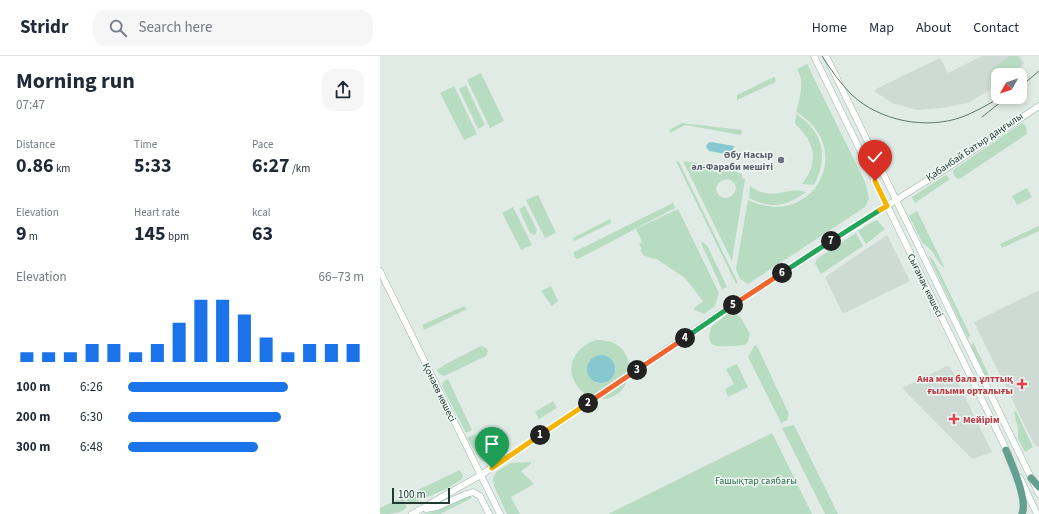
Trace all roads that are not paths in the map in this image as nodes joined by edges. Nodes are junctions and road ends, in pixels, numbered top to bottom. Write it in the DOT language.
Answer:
graph roads {
  1 [pos="814,56"];
  2 [pos="826,56"];
  3 [pos="1039,104"];
  4 [pos="895,200"];
  5 [pos="887,206"];
  6 [pos="380,271"];
  7 [pos="980,373"];
  8 [pos="971,378"];
  9 [pos="993,399"];
  10 [pos="984,403"];
  11 [pos="1006,450"];
  12 [pos="481,475"];
  13 [pos="1031,478"];
  14 [pos="1039,487"];
  15 [pos="1039,494"];
  16 [pos="423,509"];
  17 [pos="412,514"];
  18 [pos="490,514"];
  19 [pos="500,514"];
  20 [pos="1022,514"];
  21 [pos="1037,514"];
  1 -- 5 [label="main road, Сығанақ көшесі"];
  2 -- 4 [label="main road, Сығанақ көшесі"];
  3 -- 4 [label="main road, Қабанбай Батыр даңғылы"];
  4 -- 5 [label="main road, Қабанбай Батыр даңғылы"];
  4 -- 7 [label="main road, Сығанақ көшесі"];
  5 -- 8 [label="main road, Сығанақ көшесі"];
  5 -- 12 [label="main road, Қабанбай Батыр даңғылы"];
  6 -- 12 [label="main road, Қонаев көшесі"];
  7 -- 8 [label="main road"];
  7 -- 9 [label="main road, Сығанақ көшесі"];
  8 -- 10 [label="main road, Сығанақ көшесі"];
  9 -- 10 [label="main road"];
  9 -- 13 [label="main road, Сығанақ көшесі"];
  10 -- 11 [label="main road, Сығанақ көшесі"];
  11 -- 20 [label="main road"];
  11 -- 21 [label="main road, Сығанақ көшесі"];
  12 -- 16 [label="main road, Қабанбай Батыр даңғылы"];
  12 -- 19 [label="main road, Қонаев көшесі"];
  13 -- 14 [label="main road"];
  13 -- 15 [label="main road, Сығанақ көшесі"];
  16 -- 17 [label="main road, Қабанбай Батыр даңғылы"];
  16 -- 18 [label="main road"];
}
